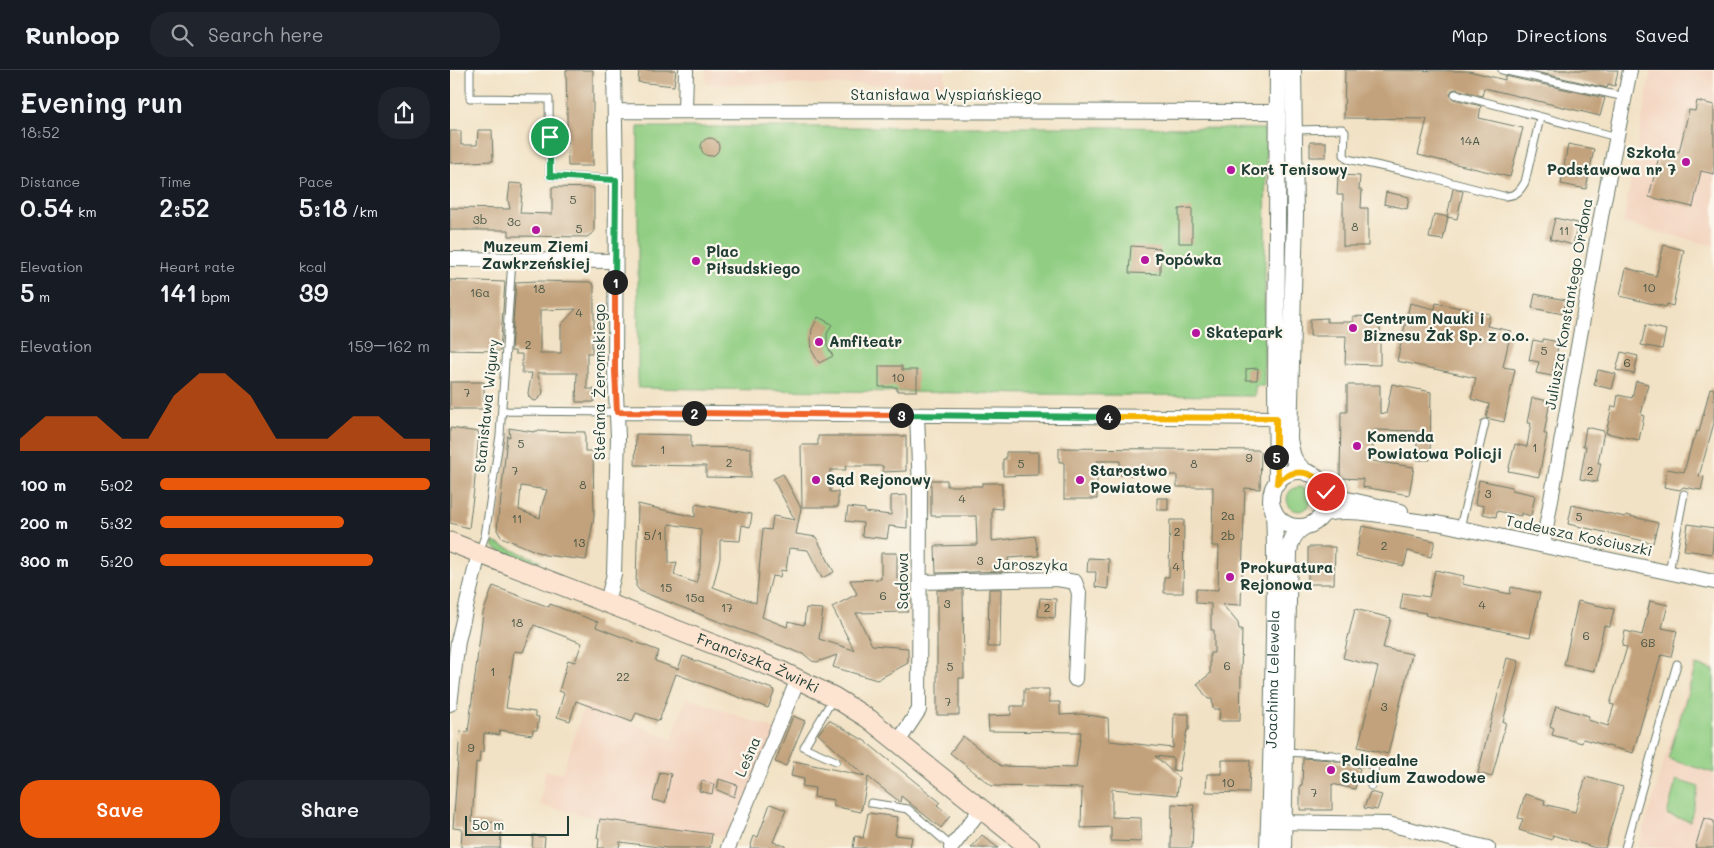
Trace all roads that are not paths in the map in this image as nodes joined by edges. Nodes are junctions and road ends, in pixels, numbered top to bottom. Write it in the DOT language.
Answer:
graph roads {
  1 [pos="470,70"];
  2 [pos="614,70"];
  3 [pos="686,70"];
  4 [pos="1278,70"];
  5 [pos="1293,70"];
  6 [pos="1502,70"];
  7 [pos="1630,70"];
  8 [pos="1456,94"];
  9 [pos="1625,97"];
  10 [pos="616,111"];
  11 [pos="685,111"];
  12 [pos="1278,112"];
  13 [pos="1540,118"];
  14 [pos="1294,130"];
  15 [pos="1618,137"];
  16 [pos="616,180"];
  17 [pos="450,259"];
  18 [pos="512,260"];
  19 [pos="615,261"];
  20 [pos="502,412"];
  21 [pos="617,412"];
  22 [pos="917,415"];
  23 [pos="1276,422"];
  24 [pos="1485,423"];
  25 [pos="1307,473"];
  26 [pos="1277,483"];
  27 [pos="1326,492"];
  28 [pos="1684,494"];
  29 [pos="1274,511"];
  30 [pos="1323,514"];
  31 [pos="1437,523"];
  32 [pos="1304,527"];
  33 [pos="1460,528"];
  34 [pos="450,542"];
  35 [pos="1543,544"];
  36 [pos="479,553"];
  37 [pos="1669,572"];
  38 [pos="920,582"];
  39 [pos="1714,582"];
  40 [pos="607,602"];
  41 [pos="1677,664"];
  42 [pos="798,679"];
  43 [pos="1075,679"];
  44 [pos="834,697"];
  45 [pos="450,704"];
  46 [pos="898,742"];
  47 [pos="1286,752"];
  48 [pos="836,761"];
  49 [pos="1371,786"];
  50 [pos="872,803"];
  51 [pos="981,809"];
  52 [pos="1276,822"];
  53 [pos="952,847"];
  54 [pos="728,848"];
  55 [pos="1030,848"];
  56 [pos="1268,848"];
  57 [pos="1283,848"];
  58 [pos="1488,848"];
  59 [pos="1625,848"];
  1 -- 16 [label="lane"];
  2 -- 10 [label="street, Stefana Żeromskiego"];
  3 -- 11 [label="street"];
  4 -- 12 [label="street"];
  5 -- 14 [label="street"];
  6 -- 9 [label="lane"];
  7 -- 9 [label="street, Juliusza Konstantego Ordona"];
  8 -- 13 [label="lane"];
  9 -- 15 [label="street, Juliusza Konstantego Ordona"];
  10 -- 11 [label="street, Stanisława Wyspiańskiego"];
  10 -- 16 [label="street, Stefana Żeromskiego"];
  11 -- 12 [label="street, Stanisława Wyspiańskiego"];
  12 -- 23 [label="street"];
  13 -- 14 [label="lane"];
  13 -- 15 [label="lane"];
  14 -- 25 [label="street"];
  15 -- 35 [label="street, Juliusza Konstantego Ordona"];
  16 -- 19 [label="street, Stefana Żeromskiego"];
  17 -- 18 [label="street"];
  18 -- 19 [label="street"];
  18 -- 20 [label="lane, Stanisława Wigury"];
  19 -- 21 [label="street, Stefana Żeromskiego"];
  20 -- 21 [label="lane"];
  20 -- 36 [label="lane, Stanisława Wigury"];
  21 -- 22 [label="street"];
  21 -- 40 [label="street, Stefana Żeromskiego"];
  22 -- 23 [label="street"];
  22 -- 38 [label="street, Sądowa"];
  23 -- 26 [label="street"];
  24 -- 33 [label="lane"];
  25 -- 26 [label="street"];
  25 -- 27 [label="street"];
  26 -- 29 [label="street"];
  27 -- 30 [label="street"];
  27 -- 31 [label="street, Tadeusza Kościuszki"];
  28 -- 37 [label="lane"];
  29 -- 32 [label="street"];
  29 -- 52 [label="street, Joachima Lelewela"];
  30 -- 31 [label="street, Tadeusza Kościuszki"];
  30 -- 32 [label="street"];
  31 -- 33 [label="street, Tadeusza Kościuszki"];
  32 -- 47 [label="street, Joachima Lelewela"];
  33 -- 35 [label="street, Tadeusza Kościuszki"];
  34 -- 36 [label="main road, Franciszka Żwirki"];
  35 -- 37 [label="street, Tadeusza Kościuszki"];
  36 -- 40 [label="main road, Franciszka Żwirki"];
  36 -- 45 [label="street"];
  37 -- 39 [label="street, Tadeusza Kościuszki"];
  38 -- 43 [label="street, Jaroszyka"];
  38 -- 46 [label="street, Sądowa"];
  40 -- 42 [label="main road, Franciszka Żwirki"];
  41 -- 59 [label="lane"];
  42 -- 44 [label="main road, Franciszka Żwirki"];
  42 -- 54 [label="street, Leśna"];
  44 -- 46 [label="main road, Franciszka Żwirki"];
  44 -- 48 [label="lane"];
  46 -- 51 [label="main road, Franciszka Żwirki"];
  47 -- 49 [label="lane"];
  47 -- 52 [label="street, Joachima Lelewela"];
  50 -- 53 [label="lane"];
  51 -- 53 [label="street"];
  51 -- 55 [label="main road, Franciszka Żwirki"];
  52 -- 56 [label="street, Joachima Lelewela"];
  52 -- 57 [label="street, Joachima Lelewela"];
  52 -- 58 [label="street"];
}
